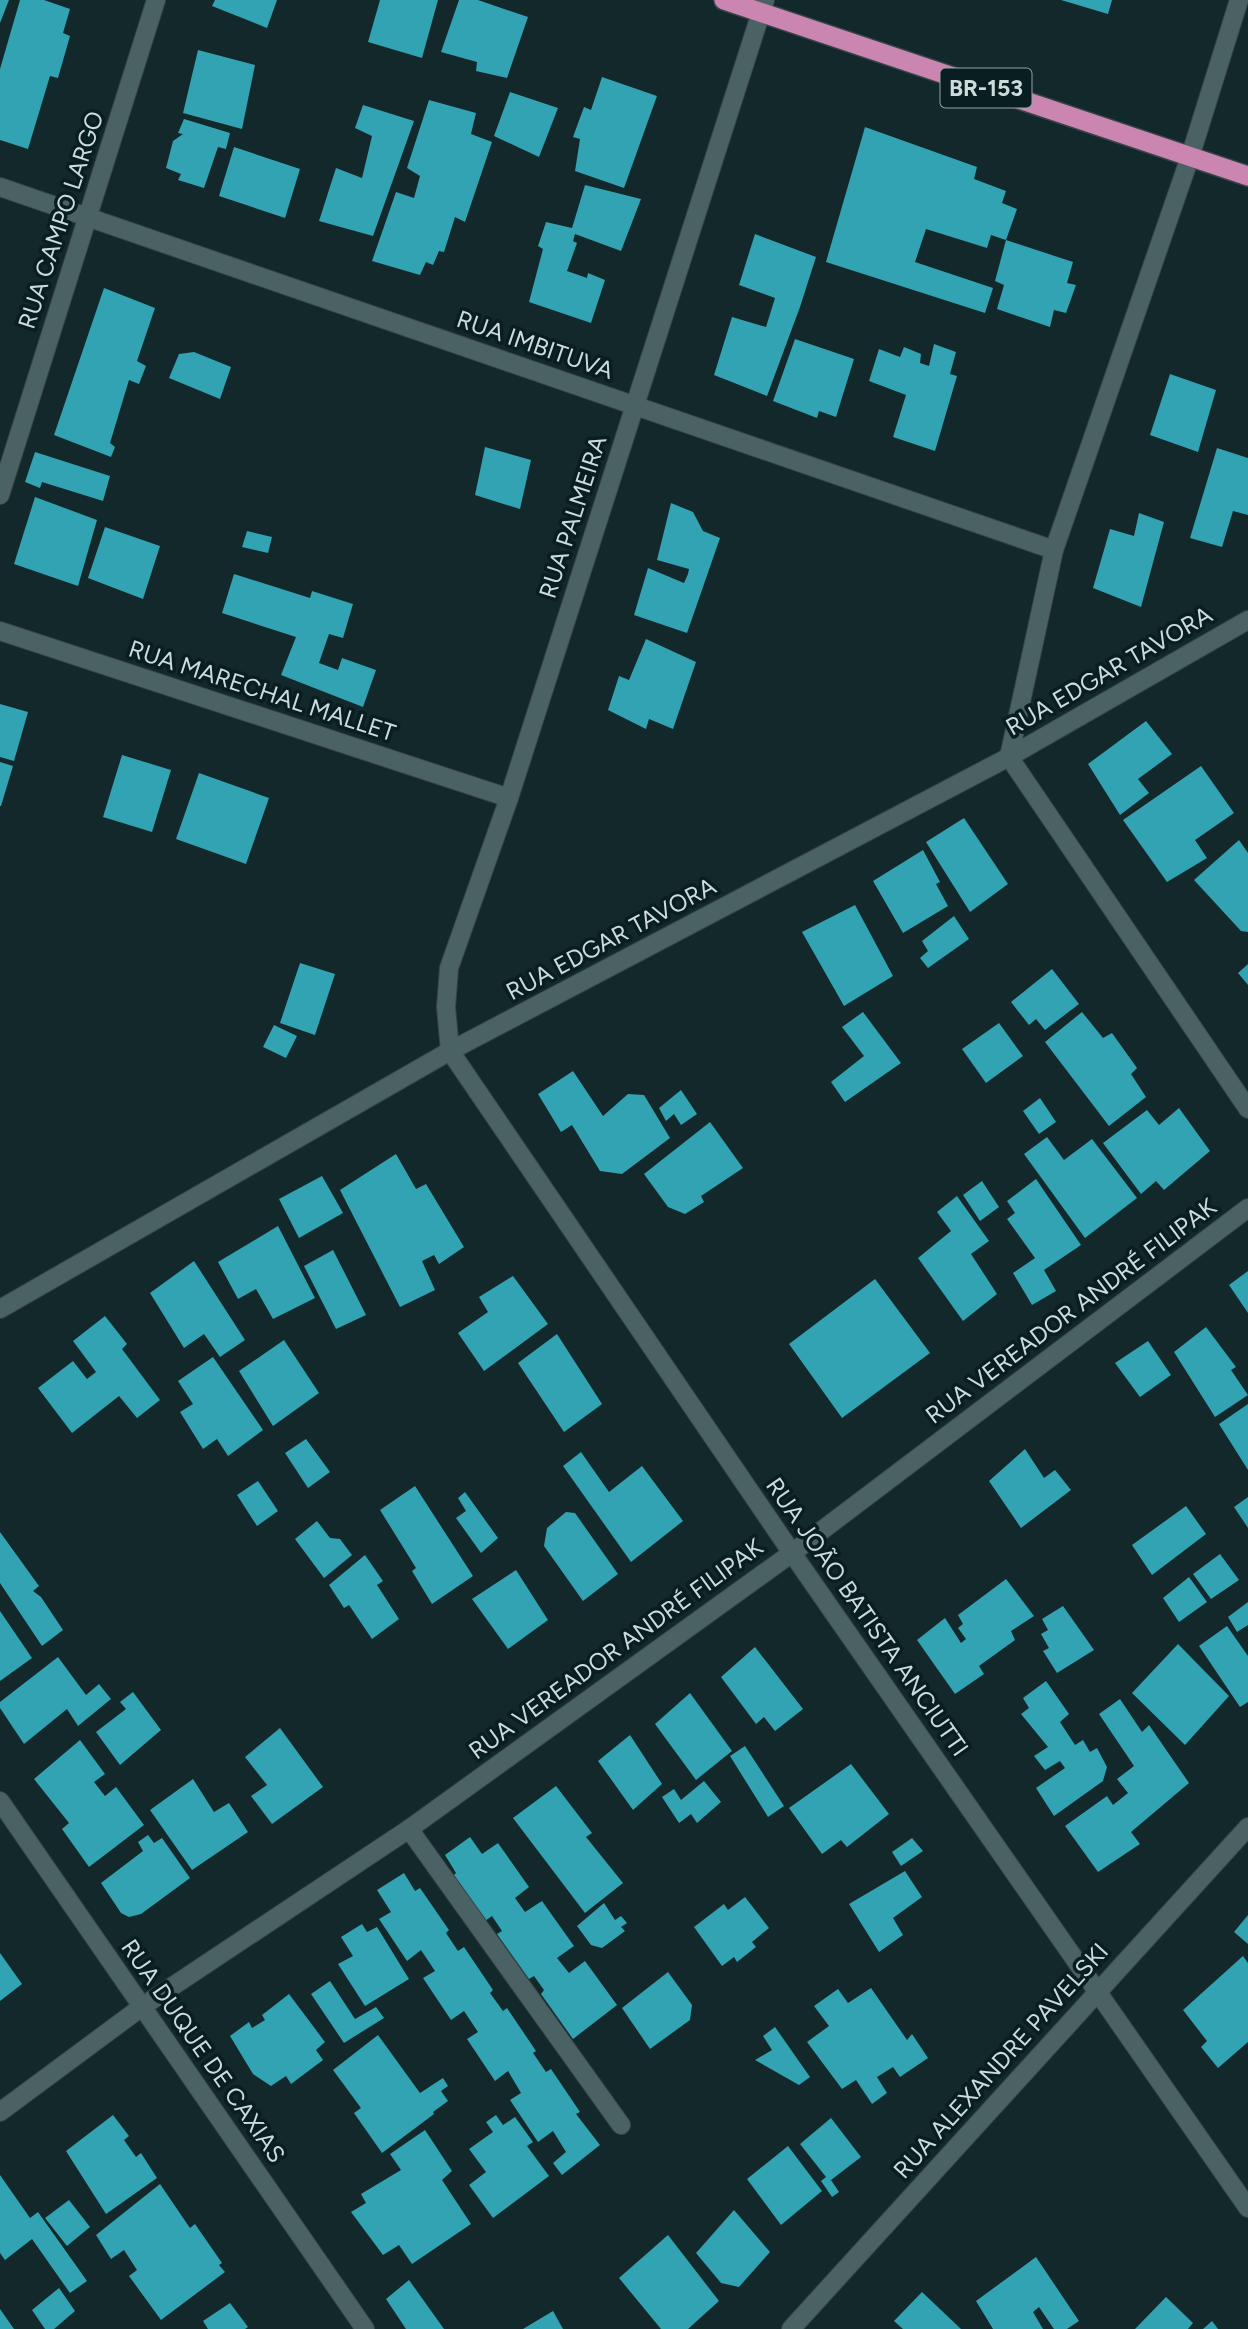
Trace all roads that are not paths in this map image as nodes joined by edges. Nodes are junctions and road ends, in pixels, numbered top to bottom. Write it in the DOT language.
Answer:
graph roads {
  1 [pos="156,0"];
  2 [pos="724,0"];
  3 [pos="1239,0"];
  4 [pos="763,6"];
  5 [pos="1190,157"];
  6 [pos="1248,176"];
  7 [pos="0,187"];
  8 [pos="88,215"];
  9 [pos="634,405"];
  10 [pos="0,495"];
  11 [pos="1054,551"];
  12 [pos="1248,620"];
  13 [pos="0,631"];
  14 [pos="1009,757"];
  15 [pos="509,798"];
  16 [pos="450,1051"];
  17 [pos="1248,1109"];
  18 [pos="1248,1208"];
  19 [pos="0,1309"];
  20 [pos="792,1553"];
  21 [pos="0,1801"];
  22 [pos="1248,1827"];
  23 [pos="409,1829"];
  24 [pos="1098,1991"];
  25 [pos="143,2006"];
  26 [pos="0,2112"];
  27 [pos="621,2125"];
  28 [pos="1248,2208"];
  29 [pos="365,2329"];
  30 [pos="791,2329"];
  1 -- 8 [label="street, RUA CAMPO LARGO"];
  2 -- 4 [label="highway, BR-153"];
  3 -- 5 [label="street"];
  4 -- 5 [label="highway, BR-153"];
  4 -- 9 [label="street, RUA PALMEIRA"];
  5 -- 6 [label="highway, BR-153"];
  5 -- 11 [label="street"];
  7 -- 8 [label="street, RUA IMBITUVA"];
  8 -- 9 [label="street, RUA IMBITUVA"];
  8 -- 10 [label="street, RUA CAMPO LARGO"];
  9 -- 11 [label="street, RUA IMBITUVA"];
  9 -- 15 [label="street, RUA PALMEIRA"];
  11 -- 14 [label="street"];
  12 -- 14 [label="street, RUA EDGAR TAVORA"];
  13 -- 15 [label="street, RUA MARECHAL MALLET"];
  14 -- 16 [label="street, RUA EDGAR TAVORA"];
  14 -- 17 [label="street"];
  15 -- 16 [label="street, RUA PALMEIRA"];
  16 -- 19 [label="street, RUA EDGAR TAVORA"];
  16 -- 20 [label="street, RUA JOÃO BATISTA ANCIUTTI"];
  18 -- 20 [label="street, RUA VEREADOR ANDRÉ FILIPAK"];
  20 -- 23 [label="street, RUA VEREADOR ANDRÉ FILIPAK"];
  20 -- 24 [label="street, RUA JOÃO BATISTA ANCIUTTI"];
  21 -- 25 [label="street, RUA DUQUE DE CAXIAS"];
  22 -- 24 [label="street, RUA ALEXANDRE PAVELSKI"];
  23 -- 25 [label="street, RUA VEREADOR ANDRÉ FILIPAK"];
  23 -- 27 [label="street"];
  24 -- 28 [label="street, RUA JOÃO BATISTA ANCIUTTI"];
  24 -- 30 [label="street, RUA ALEXANDRE PAVELSKI"];
  25 -- 26 [label="street, RUA VEREADOR ANDRÉ FILIPAK"];
  25 -- 29 [label="street, RUA DUQUE DE CAXIAS"];
}
